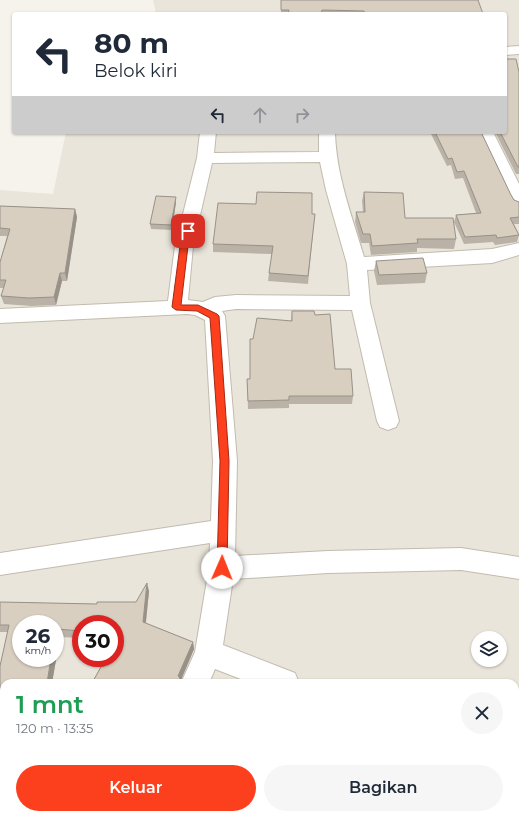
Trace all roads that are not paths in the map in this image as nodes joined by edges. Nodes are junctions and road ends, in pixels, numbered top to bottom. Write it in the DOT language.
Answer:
graph roads {
  1 [pos="519,50"];
  2 [pos="507,51"];
  3 [pos="208,134"];
  4 [pos="327,134"];
  5 [pos="486,134"];
  6 [pos="328,157"];
  7 [pos="205,158"];
  8 [pos="519,202"];
  9 [pos="519,249"];
  10 [pos="357,264"];
  11 [pos="360,303"];
  12 [pos="176,307"];
  13 [pos="204,311"];
  14 [pos="0,316"];
  15 [pos="388,421"];
  16 [pos="223,530"];
  17 [pos="0,564"];
  18 [pos="222,568"];
  19 [pos="519,568"];
  20 [pos="208,653"];
  21 [pos="197,679"];
  22 [pos="275,679"];
  1 -- 2 [label="street"];
  3 -- 7 [label="street"];
  4 -- 6 [label="street"];
  5 -- 8 [label="street"];
  6 -- 7 [label="street"];
  6 -- 10 [label="street"];
  7 -- 12 [label="street"];
  9 -- 10 [label="street"];
  10 -- 11 [label="street"];
  11 -- 13 [label="street"];
  11 -- 15 [label="street"];
  12 -- 13 [label="street"];
  12 -- 14 [label="street"];
  13 -- 16 [label="street"];
  16 -- 17 [label="street"];
  16 -- 18 [label="street"];
  18 -- 19 [label="street"];
  18 -- 20 [label="street"];
  20 -- 21 [label="street"];
  20 -- 22 [label="street"];
}
